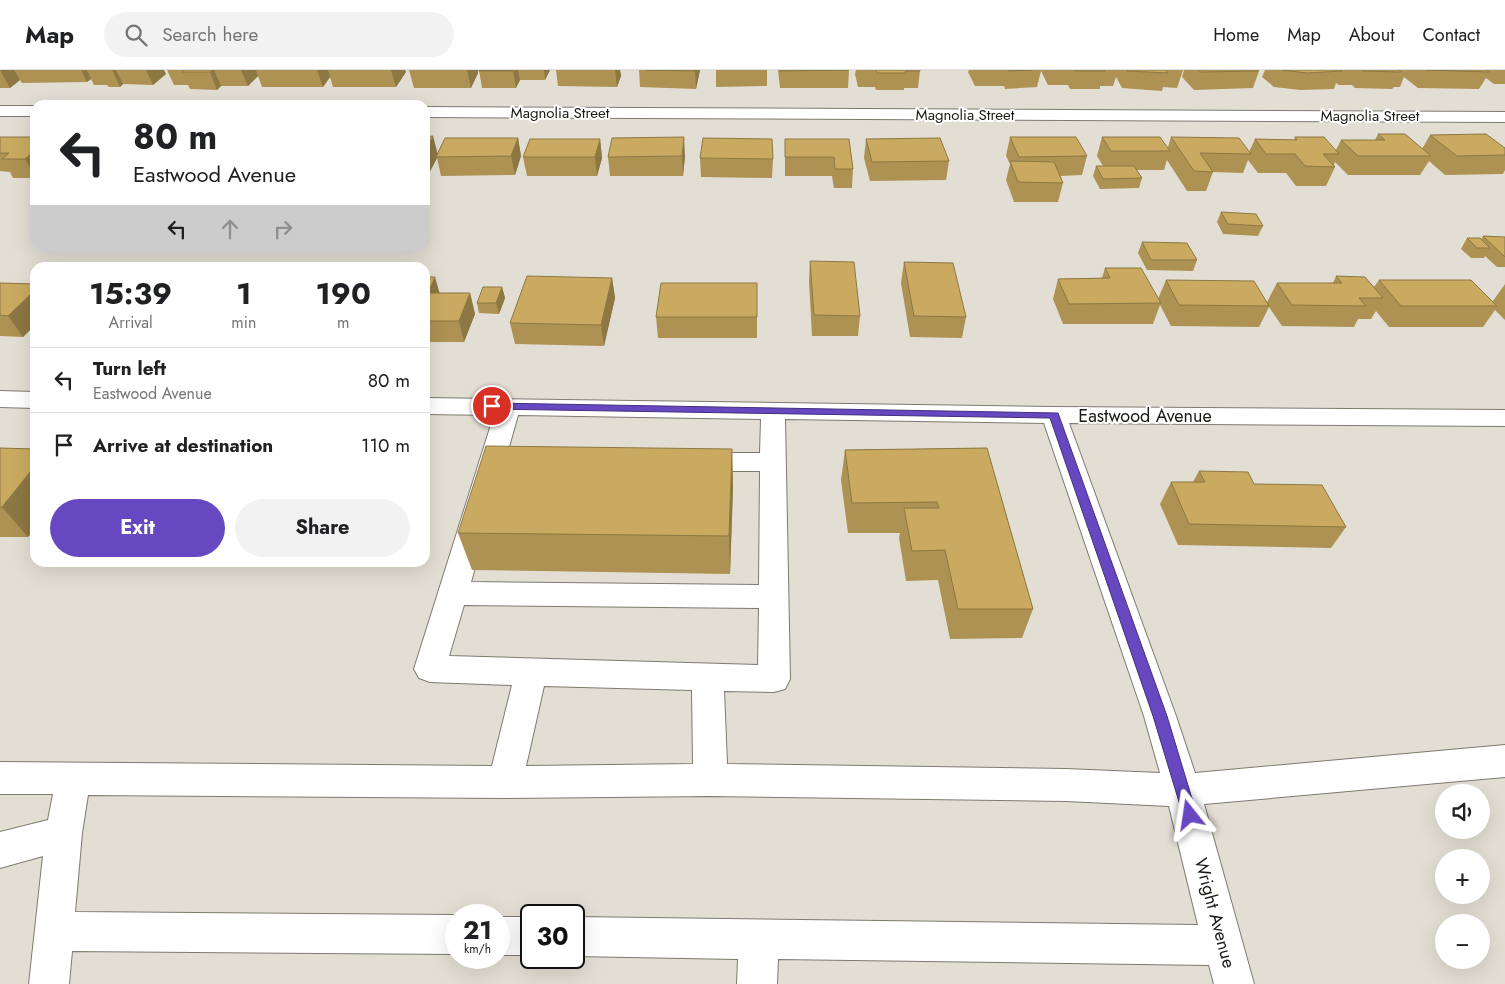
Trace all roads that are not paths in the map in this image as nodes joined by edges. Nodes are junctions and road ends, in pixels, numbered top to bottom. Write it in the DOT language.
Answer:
graph roads {
  1 [pos="0,111"];
  2 [pos="30,111"];
  3 [pos="430,112"];
  4 [pos="1505,117"];
  5 [pos="0,400"];
  6 [pos="30,400"];
  7 [pos="430,406"];
  8 [pos="508,407"];
  9 [pos="772,411"];
  10 [pos="1054,415"];
  11 [pos="1505,418"];
  12 [pos="492,461"];
  13 [pos="521,461"];
  14 [pos="676,462"];
  15 [pos="773,462"];
  16 [pos="453,593"];
  17 [pos="773,597"];
  18 [pos="531,673"];
  19 [pos="708,678"];
  20 [pos="1505,761"];
  21 [pos="0,778"];
  22 [pos="73,780"];
  23 [pos="710,780"];
  24 [pos="505,782"];
  25 [pos="1183,790"];
  26 [pos="64,833"];
  27 [pos="0,850"];
  28 [pos="56,931"];
  29 [pos="445,936"];
  30 [pos="585,937"];
  31 [pos="758,939"];
  32 [pos="1223,945"];
  33 [pos="49,984"];
  34 [pos="757,984"];
  35 [pos="1234,984"];
  1 -- 2 [label="street"];
  3 -- 4 [label="street, Magnolia Street"];
  5 -- 6 [label="street"];
  7 -- 8 [label="street, Eastwood Avenue"];
  8 -- 9 [label="street, Eastwood Avenue"];
  8 -- 12 [label="street"];
  9 -- 10 [label="street, Eastwood Avenue"];
  9 -- 15 [label="street"];
  10 -- 11 [label="street, Eastwood Avenue"];
  10 -- 25 [label="street, Wright Avenue"];
  12 -- 13 [label="street"];
  12 -- 16 [label="street"];
  14 -- 15 [label="street"];
  15 -- 17 [label="street"];
  16 -- 17 [label="street"];
  16 -- 18 [label="street"];
  17 -- 19 [label="street"];
  18 -- 19 [label="street"];
  18 -- 24 [label="street"];
  19 -- 23 [label="street"];
  20 -- 25 [label="street"];
  21 -- 22 [label="street"];
  22 -- 24 [label="street"];
  22 -- 26 [label="street"];
  23 -- 24 [label="street"];
  23 -- 25 [label="street"];
  25 -- 32 [label="street, Wright Avenue"];
  26 -- 27 [label="street"];
  26 -- 28 [label="street"];
  28 -- 29 [label="street"];
  28 -- 33 [label="street"];
  30 -- 31 [label="street"];
  31 -- 32 [label="street"];
  31 -- 34 [label="street"];
  32 -- 35 [label="street, Wright Avenue"];
}
